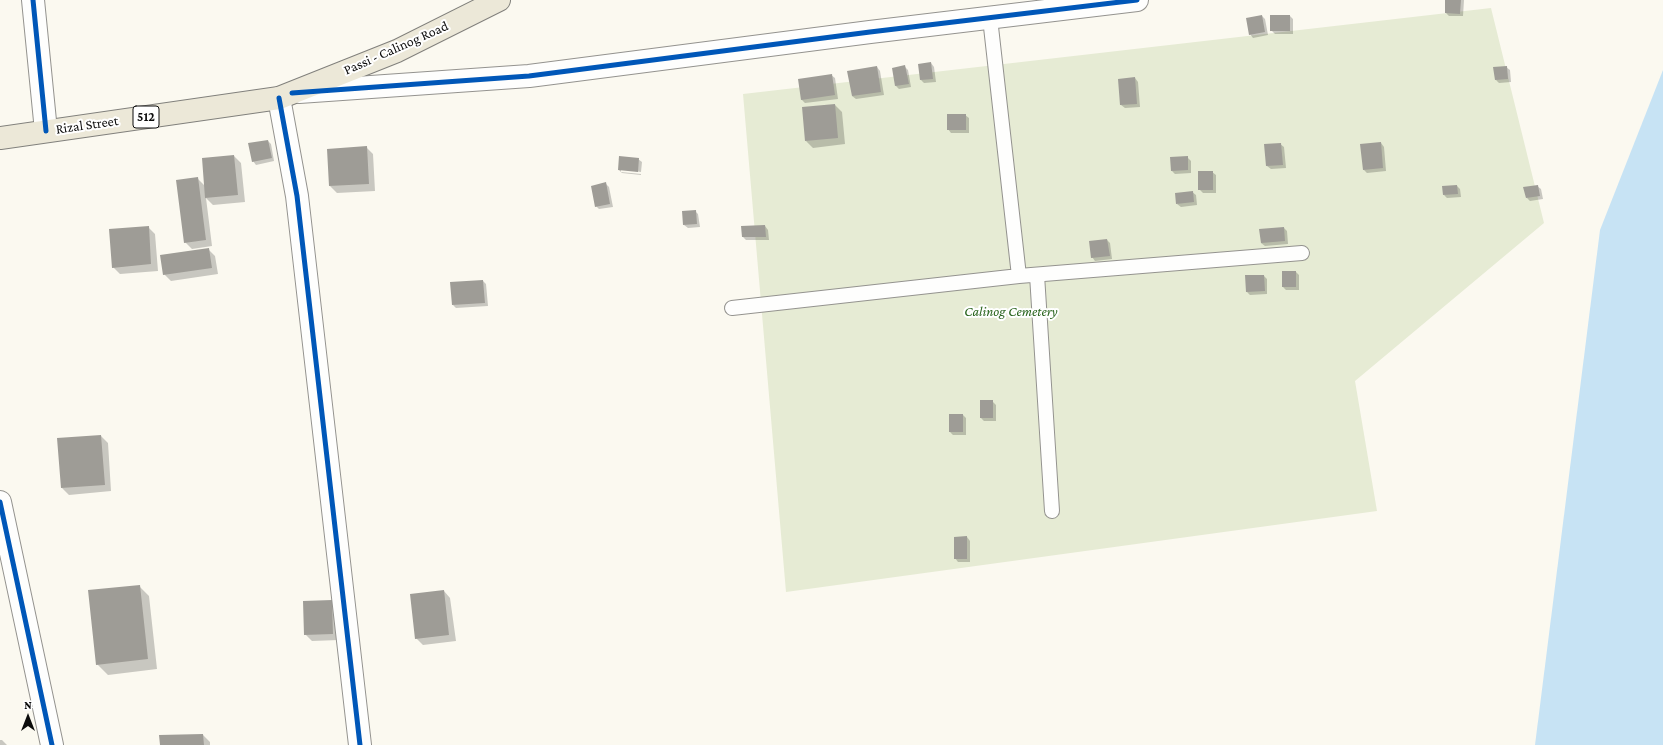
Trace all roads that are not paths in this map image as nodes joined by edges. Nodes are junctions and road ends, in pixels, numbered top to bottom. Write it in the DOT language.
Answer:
graph roads {
  1 [pos="33,0"];
  2 [pos="499,0"];
  3 [pos="1137,0"];
  4 [pos="990,18"];
  5 [pos="285,96"];
  6 [pos="46,131"];
  7 [pos="0,138"];
  8 [pos="1302,253"];
  9 [pos="1037,275"];
  10 [pos="1019,276"];
  11 [pos="732,308"];
  12 [pos="0,502"];
  13 [pos="1052,511"];
  14 [pos="52,745"];
  15 [pos="360,745"];
  1 -- 6 [label="street"];
  2 -- 5 [label="main road, Passi - Calinog Road / 512"];
  3 -- 4 [label="street"];
  4 -- 5 [label="street"];
  4 -- 10 [label="lane"];
  5 -- 6 [label="main road, Rizal Street / 512"];
  5 -- 15 [label="street"];
  6 -- 7 [label="main road, Rizal Street / 512"];
  8 -- 9 [label="lane"];
  9 -- 10 [label="lane"];
  9 -- 13 [label="lane"];
  10 -- 11 [label="lane"];
  12 -- 14 [label="street"];
}
